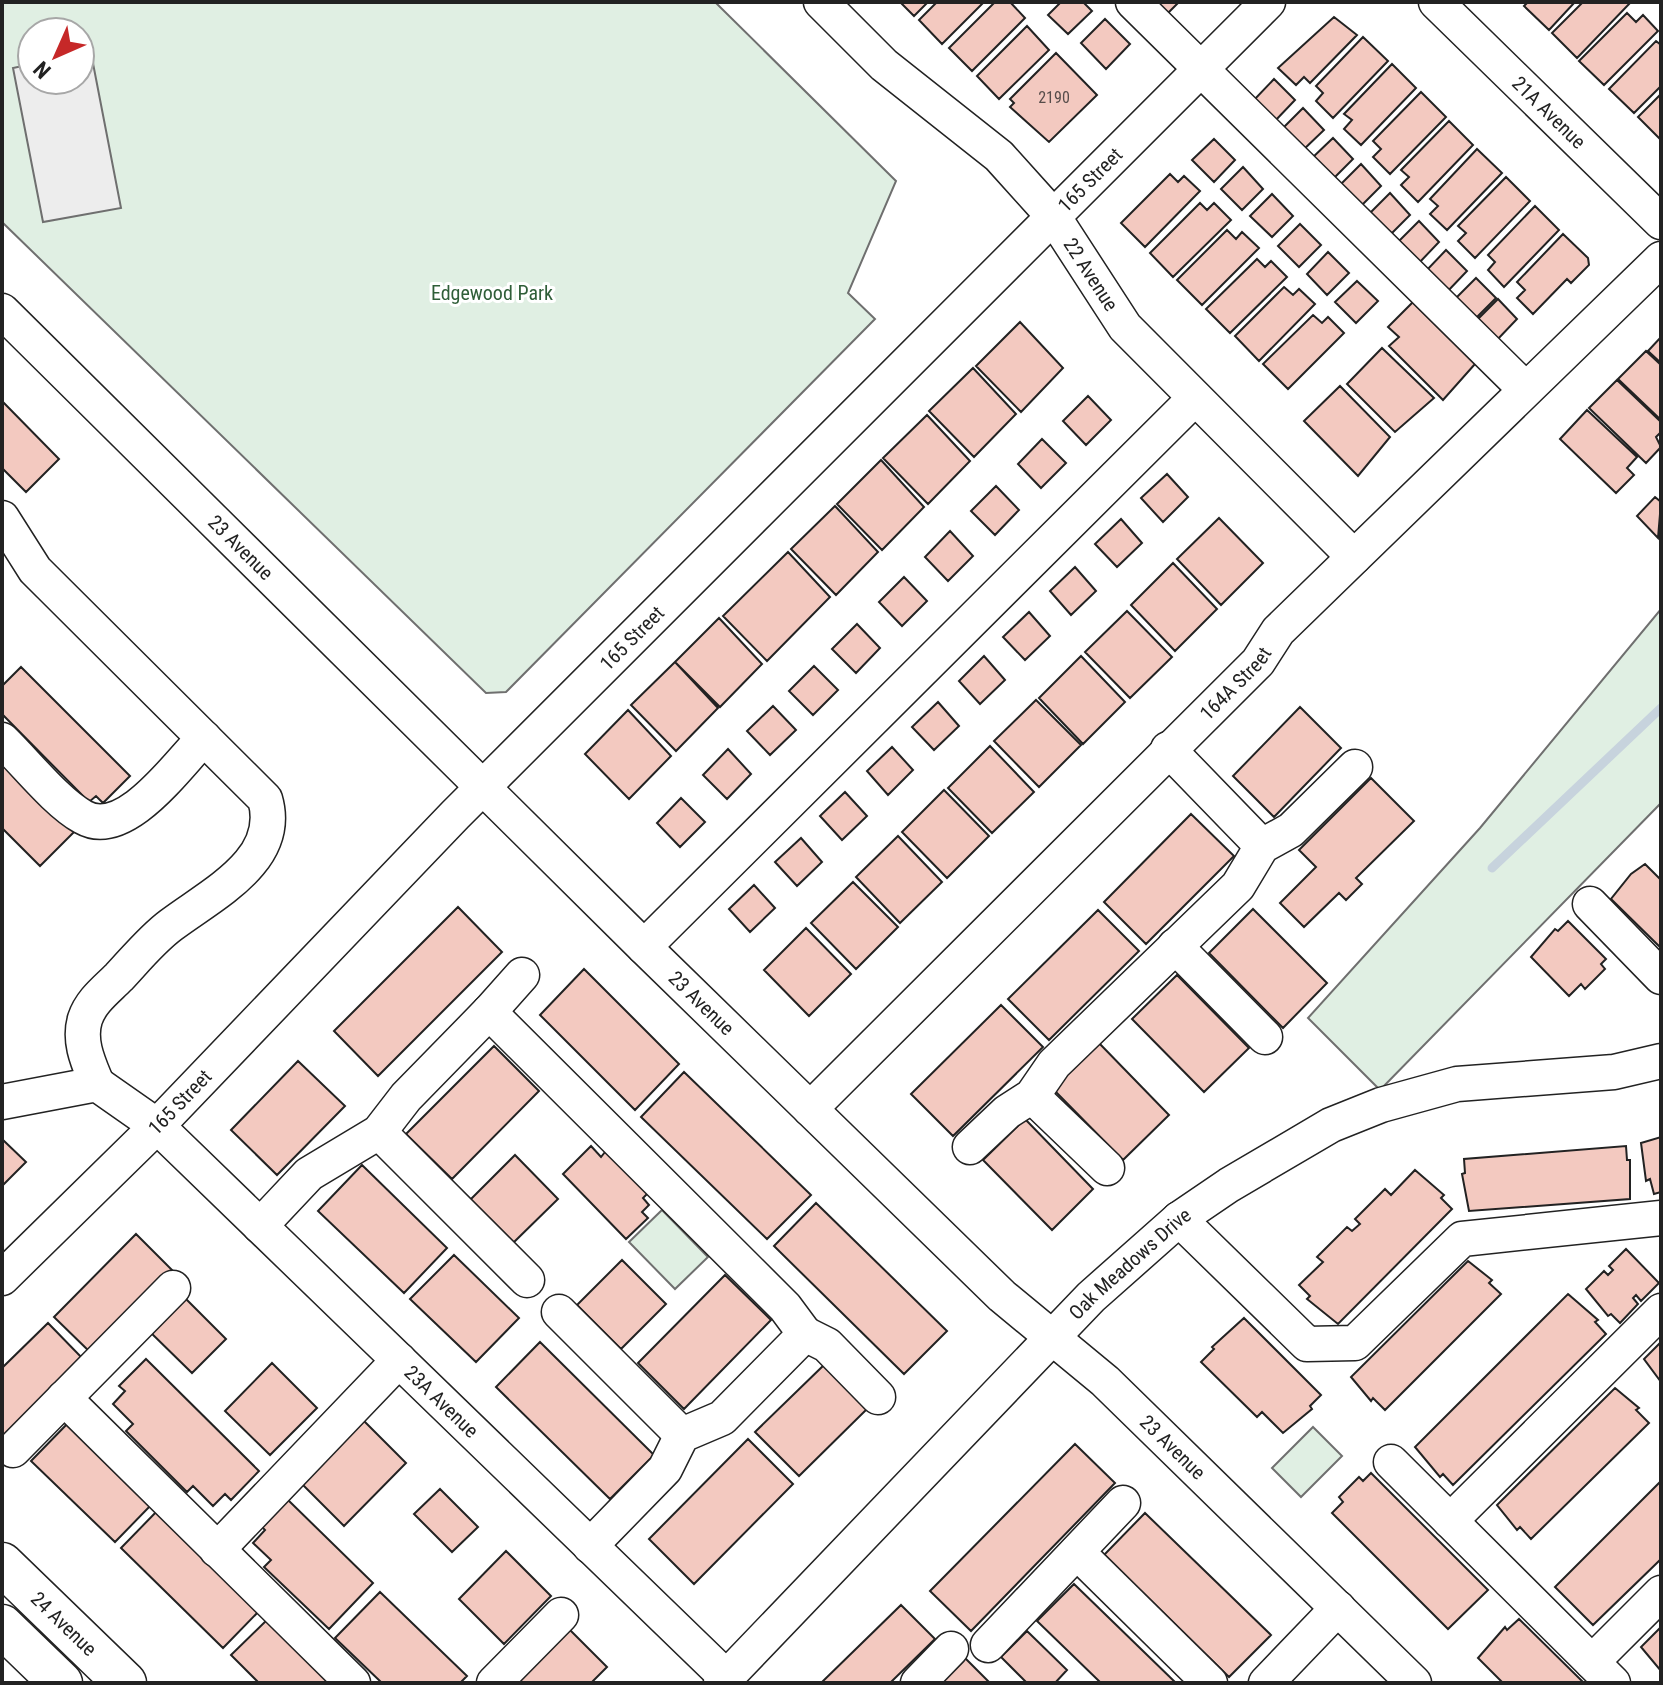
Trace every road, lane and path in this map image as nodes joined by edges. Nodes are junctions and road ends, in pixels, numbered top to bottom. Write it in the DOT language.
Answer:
graph roads {
  1 [pos="821,2"];
  2 [pos="1133,2"];
  3 [pos="1268,2"];
  4 [pos="1436,2"];
  5 [pos="1200,69"];
  6 [pos="1053,216"];
  7 [pos="1661,222"];
  8 [pos="1661,259"];
  9 [pos="2,311"];
  10 [pos="1525,389"];
  11 [pos="1195,398"];
  12 [pos="2,518"];
  13 [pos="1354,557"];
  14 [pos="204,738"];
  15 [pos="2,740"];
  16 [pos="1168,749"];
  17 [pos="1355,767"];
  18 [pos="484,786"];
  19 [pos="1262,846"];
  20 [pos="1590,904"];
  21 [pos="1175,946"];
  22 [pos="644,947"];
  23 [pos="522,975"];
  24 [pos="1661,977"];
  25 [pos="489,1012"];
  26 [pos="1265,1037"];
  27 [pos="1661,1061"];
  28 [pos="97,1084"];
  29 [pos="1032,1096"];
  30 [pos="2,1102"];
  31 [pos="810,1109"];
  32 [pos="157,1126"];
  33 [pos="379,1132"];
  34 [pos="970,1147"];
  35 [pos="1107,1168"];
  36 [pos="1661,1218"];
  37 [pos="1179,1219"];
  38 [pos="260,1226"];
  39 [pos="2,1278"];
  40 [pos="527,1280"];
  41 [pos="173,1288"];
  42 [pos="1661,1311"];
  43 [pos="559,1312"];
  44 [pos="805,1334"];
  45 [pos="1051,1338"];
  46 [pos="399,1360"];
  47 [pos="878,1397"];
  48 [pos="64,1398"];
  49 [pos="682,1435"];
  50 [pos="13,1450"];
  51 [pos="1391,1462"];
  52 [pos="1123,1503"];
  53 [pos="1450,1521"];
  54 [pos="590,1546"];
  55 [pos="217,1550"];
  56 [pos="1077,1552"];
  57 [pos="2,1564"];
  58 [pos="1661,1593"];
  59 [pos="1338,1608"];
  60 [pos="561,1615"];
  61 [pos="2,1626"];
  62 [pos="988,1645"];
  63 [pos="951,1649"];
  64 [pos="1603,1673"];
  65 [pos="724,1680"];
  66 [pos="61,1683"];
  67 [pos="125,1683"];
  68 [pos="353,1683"];
  69 [pos="494,1683"];
  70 [pos="918,1683"];
  71 [pos="1210,1683"];
  72 [pos="1266,1683"];
  73 [pos="1414,1683"];
  1 -- 6 [label="street, 22 Avenue"];
  2 -- 5 [label="street"];
  3 -- 5 [label="street, 165 Street"];
  4 -- 7 [label="street, 21A Avenue"];
  5 -- 6 [label="street, 165 Street"];
  5 -- 10 [label="street"];
  6 -- 11 [label="street, 22 Avenue"];
  6 -- 18 [label="street, 165 Street"];
  8 -- 10 [label="street, 164A Street"];
  9 -- 18 [label="street, 23 Avenue"];
  10 -- 13 [label="street, 164A Street"];
  11 -- 13 [label="street, 22 Avenue"];
  11 -- 22 [label="street"];
  12 -- 14 [label="street"];
  13 -- 16 [label="street, 164A Street"];
  14 -- 15 [label="street"];
  14 -- 28 [label="street"];
  16 -- 19 [label="street"];
  16 -- 31 [label="street, 164A Street"];
  17 -- 19 [label="street"];
  18 -- 22 [label="street, 23 Avenue"];
  18 -- 32 [label="street, 165 Street"];
  19 -- 21 [label="street"];
  20 -- 24 [label="street"];
  21 -- 26 [label="street"];
  21 -- 29 [label="street"];
  22 -- 31 [label="street, 23 Avenue"];
  23 -- 25 [label="street"];
  25 -- 33 [label="street"];
  25 -- 44 [label="street"];
  27 -- 37 [label="street, Oak Meadows Drive"];
  28 -- 30 [label="street"];
  28 -- 32 [label="street, 23A Avenue"];
  29 -- 34 [label="street"];
  29 -- 35 [label="street"];
  31 -- 45 [label="street, 23 Avenue"];
  32 -- 38 [label="street, 23A Avenue"];
  32 -- 39 [label="street, 165 Street"];
  33 -- 38 [label="street"];
  33 -- 40 [label="street"];
  36 -- 37 [label="street"];
  37 -- 45 [label="street, Oak Meadows Drive"];
  38 -- 46 [label="street, 23A Avenue"];
  41 -- 48 [label="street"];
  42 -- 53 [label="street"];
  43 -- 49 [label="street"];
  44 -- 47 [label="street"];
  44 -- 49 [label="street"];
  45 -- 59 [label="street, 23 Avenue"];
  45 -- 65 [label="street, Oak Meadows Drive"];
  46 -- 54 [label="street, 23A Avenue"];
  46 -- 55 [label="street"];
  48 -- 50 [label="street"];
  48 -- 55 [label="street"];
  49 -- 54 [label="street"];
  51 -- 53 [label="street"];
  52 -- 56 [label="street"];
  53 -- 64 [label="street"];
  54 -- 65 [label="street, 23A Avenue"];
  55 -- 68 [label="street"];
  56 -- 62 [label="street"];
  56 -- 71 [label="street"];
  57 -- 67 [label="main road, 24 Avenue"];
  58 -- 64 [label="street"];
  59 -- 72 [label="street"];
  59 -- 73 [label="street, 23 Avenue"];
  60 -- 69 [label="street"];
  61 -- 66 [label="main road"];
  63 -- 70 [label="street"];
}
